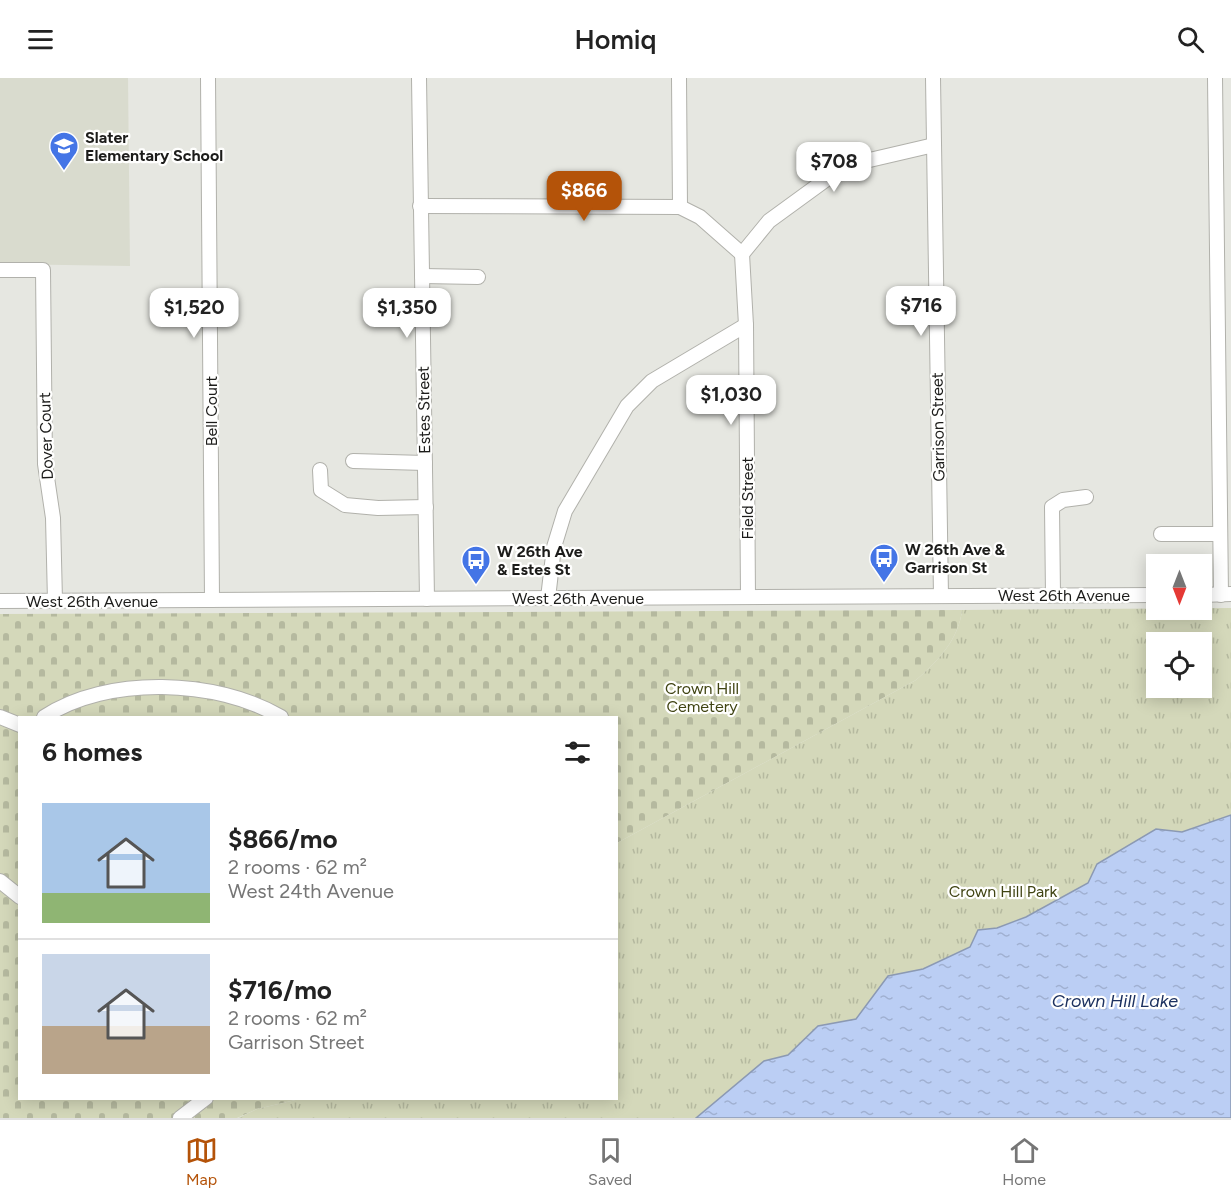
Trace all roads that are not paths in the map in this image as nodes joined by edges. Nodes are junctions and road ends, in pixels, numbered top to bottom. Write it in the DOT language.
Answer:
graph roads {
  1 [pos="208,78"];
  2 [pos="419,78"];
  3 [pos="679,78"];
  4 [pos="933,78"];
  5 [pos="1215,78"];
  6 [pos="934,145"];
  7 [pos="420,206"];
  8 [pos="680,207"];
  9 [pos="741,254"];
  10 [pos="0,270"];
  11 [pos="422,276"];
  12 [pos="478,277"];
  13 [pos="746,325"];
  14 [pos="352,461"];
  15 [pos="425,463"];
  16 [pos="320,470"];
  17 [pos="1086,497"];
  18 [pos="426,507"];
  19 [pos="1161,534"];
  20 [pos="1220,534"];
  21 [pos="1146,595"];
  22 [pos="1226,595"];
  23 [pos="941,596"];
  24 [pos="1053,596"];
  25 [pos="748,597"];
  26 [pos="548,598"];
  27 [pos="427,599"];
  28 [pos="212,600"];
  29 [pos="0,601"];
  30 [pos="55,601"];
  31 [pos="46,716"];
  32 [pos="279,716"];
  33 [pos="0,717"];
  34 [pos="18,724"];
  35 [pos="0,881"];
  36 [pos="18,895"];
  37 [pos="203,1100"];
  38 [pos="180,1118"];
  1 -- 28 [label="street, Bell Court"];
  2 -- 7 [label="street, Estes Street"];
  3 -- 8 [label="street"];
  4 -- 6 [label="street, Garrison Street"];
  5 -- 20 [label="street"];
  6 -- 9 [label="street"];
  6 -- 23 [label="street, Garrison Street"];
  7 -- 8 [label="street"];
  7 -- 11 [label="street, Estes Street"];
  8 -- 9 [label="street"];
  9 -- 13 [label="street, Field Street"];
  10 -- 30 [label="street, Dover Court"];
  11 -- 12 [label="street"];
  11 -- 15 [label="street, Estes Street"];
  13 -- 25 [label="street, Field Street"];
  13 -- 26 [label="street"];
  14 -- 15 [label="street"];
  15 -- 18 [label="street, Estes Street"];
  16 -- 18 [label="street"];
  17 -- 24 [label="street"];
  18 -- 27 [label="street, Estes Street"];
  19 -- 20 [label="street"];
  20 -- 22 [label="street"];
  21 -- 24 [label="street, West 26th Avenue"];
  23 -- 24 [label="street, West 26th Avenue"];
  23 -- 25 [label="street, West 26th Avenue"];
  25 -- 26 [label="street, West 26th Avenue"];
  26 -- 27 [label="street, West 26th Avenue"];
  27 -- 28 [label="street, West 26th Avenue"];
  28 -- 30 [label="street, West 26th Avenue"];
  29 -- 30 [label="street, West 26th Avenue"];
  31 -- 32 [label="street"];
  33 -- 34 [label="street"];
  35 -- 36 [label="street"];
  37 -- 38 [label="street"];
}
